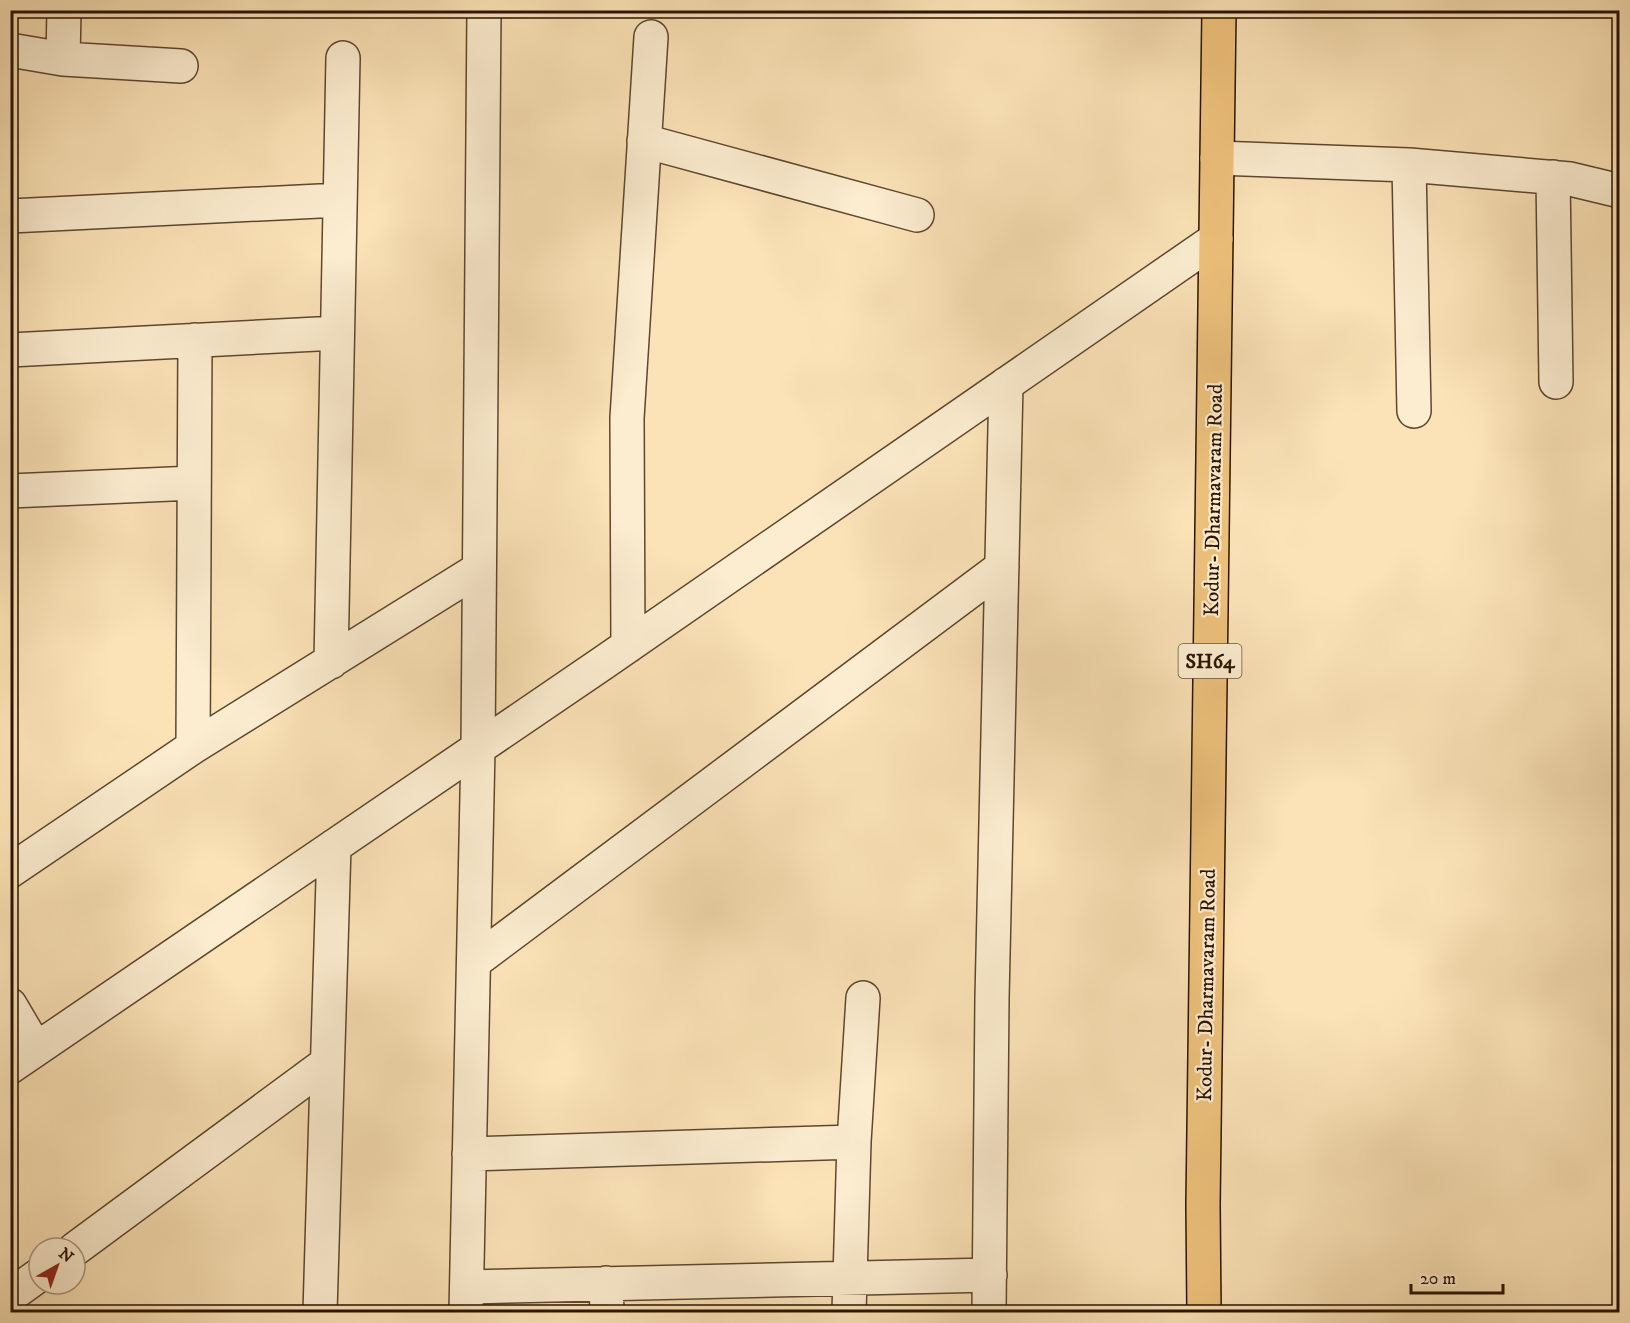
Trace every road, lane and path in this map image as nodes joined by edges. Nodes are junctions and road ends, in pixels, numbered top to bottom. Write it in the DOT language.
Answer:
graph roads {
  1 [pos="63,10"];
  2 [pos="484,10"];
  3 [pos="1219,10"];
  4 [pos="651,37"];
  5 [pos="10,50"];
  6 [pos="343,58"];
  7 [pos="63,59"];
  8 [pos="181,66"];
  9 [pos="644,141"];
  10 [pos="1217,158"];
  11 [pos="1409,165"];
  12 [pos="1553,177"];
  13 [pos="1620,191"];
  14 [pos="340,200"];
  15 [pos="917,215"];
  16 [pos="10,216"];
  17 [pos="1216,239"];
  18 [pos="337,333"];
  19 [pos="195,340"];
  20 [pos="10,350"];
  21 [pos="1556,382"];
  22 [pos="1006,384"];
  23 [pos="1414,411"];
  24 [pos="194,483"];
  25 [pos="10,491"];
  26 [pos="1002,567"];
  27 [pos="479,569"];
  28 [pos="628,646"];
  29 [pos="331,662"];
  30 [pos="193,747"];
  31 [pos="478,748"];
  32 [pos="334,846"];
  33 [pos="10,871"];
  34 [pos="474,962"];
  35 [pos="863,998"];
  36 [pos="10,1005"];
  37 [pos="23,1058"];
  38 [pos="327,1062"];
  39 [pos="854,1142"];
  40 [pos="469,1154"];
  41 [pos="87,1240"];
  42 [pos="990,1275"];
  43 [pos="849,1279"];
  44 [pos="27,1284"];
  45 [pos="10,1296"];
  46 [pos="606,1298"];
  47 [pos="467,1300"];
  48 [pos="320,1312"];
  49 [pos="849,1312"];
  50 [pos="989,1312"];
  51 [pos="1204,1312"];
  1 -- 7 [label="street"];
  2 -- 27 [label="street"];
  3 -- 10 [label="main road, Kodur- Dharmavaram Road / SH64"];
  4 -- 9 [label="street"];
  5 -- 7 [label="street"];
  6 -- 14 [label="street"];
  7 -- 8 [label="street"];
  9 -- 15 [label="street"];
  9 -- 28 [label="street"];
  10 -- 11 [label="street"];
  10 -- 17 [label="main road, Kodur- Dharmavaram Road / SH64"];
  11 -- 12 [label="street"];
  11 -- 23 [label="street"];
  12 -- 13 [label="street"];
  12 -- 21 [label="street"];
  14 -- 16 [label="street"];
  14 -- 18 [label="street"];
  17 -- 22 [label="street"];
  17 -- 51 [label="main road, Kodur- Dharmavaram Road / SH64"];
  18 -- 19 [label="street"];
  18 -- 29 [label="street"];
  19 -- 20 [label="street"];
  19 -- 24 [label="street"];
  22 -- 26 [label="street"];
  22 -- 28 [label="street"];
  24 -- 25 [label="street"];
  24 -- 30 [label="street"];
  26 -- 34 [label="street"];
  26 -- 42 [label="street"];
  27 -- 29 [label="street"];
  27 -- 31 [label="street"];
  28 -- 31 [label="street"];
  29 -- 30 [label="street"];
  30 -- 33 [label="street"];
  31 -- 32 [label="street"];
  31 -- 34 [label="street"];
  32 -- 37 [label="street"];
  32 -- 38 [label="street"];
  34 -- 40 [label="street"];
  35 -- 39 [label="street"];
  36 -- 37 [label="street"];
  38 -- 41 [label="street"];
  38 -- 48 [label="street"];
  39 -- 40 [label="street"];
  39 -- 43 [label="street"];
  40 -- 47 [label="street"];
  42 -- 43 [label="street"];
  42 -- 50 [label="street"];
  43 -- 46 [label="street"];
  43 -- 49 [label="street"];
  44 -- 45 [label="street"];
  46 -- 47 [label="street"];
}
